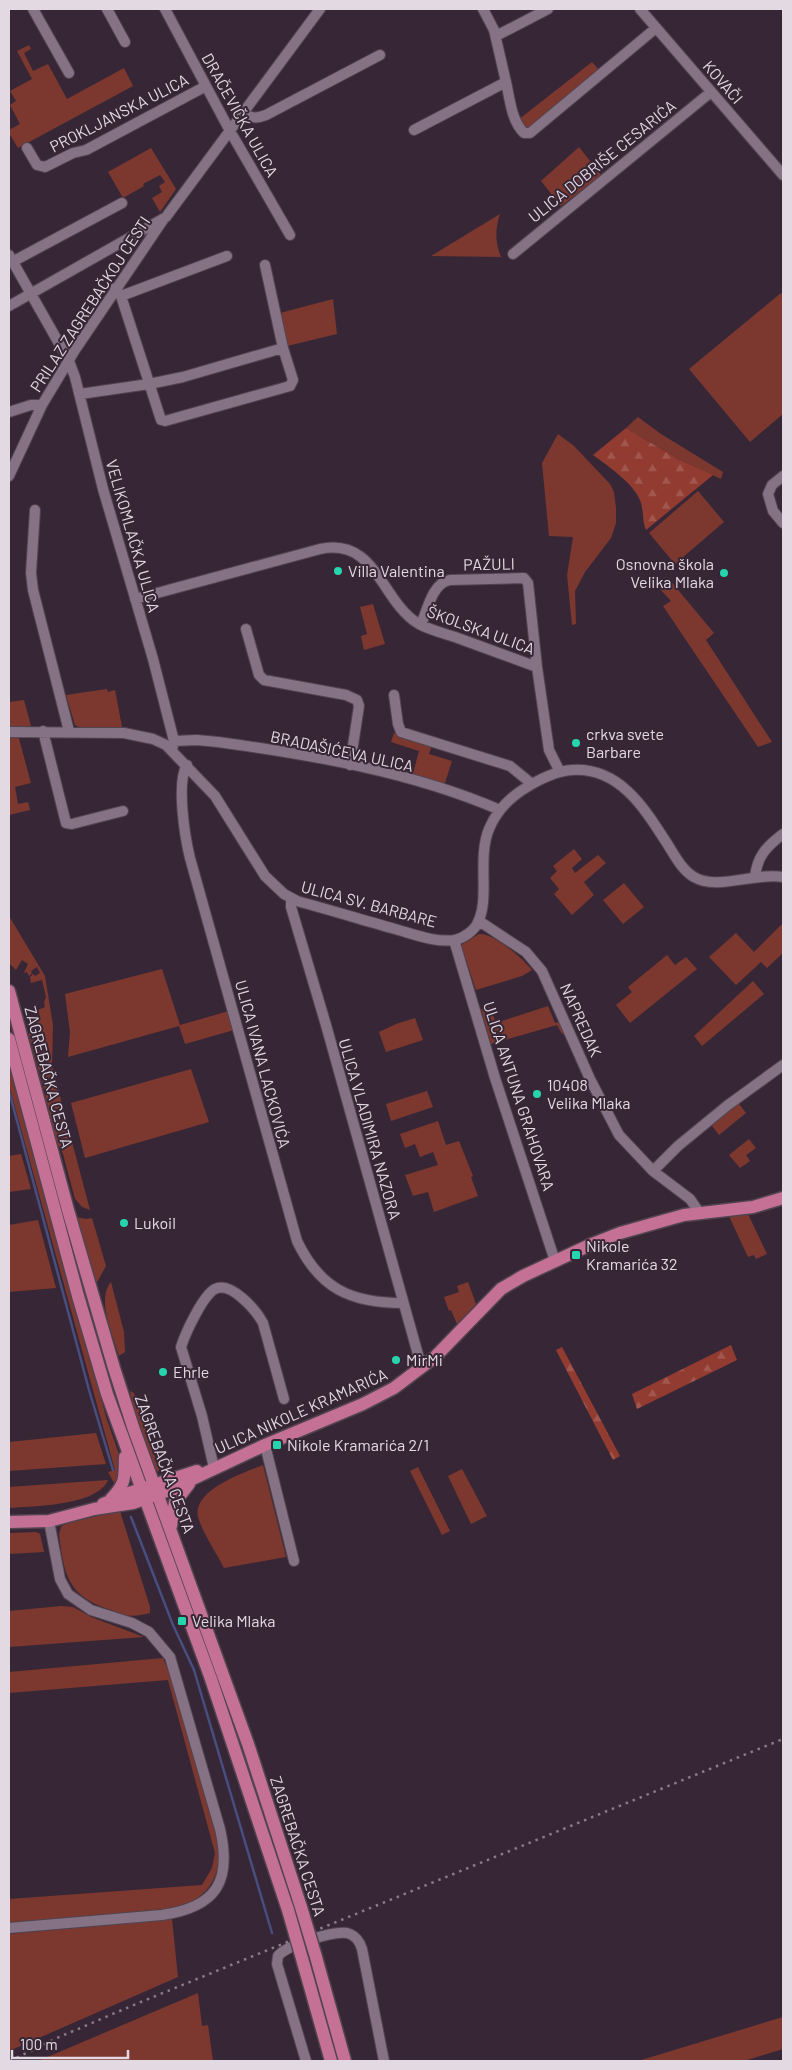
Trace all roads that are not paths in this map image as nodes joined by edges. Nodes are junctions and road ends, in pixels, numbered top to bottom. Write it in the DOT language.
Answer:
graph roads {
  1 [pos="33,9"];
  2 [pos="108,9"];
  3 [pos="165,9"];
  4 [pos="320,9"];
  5 [pos="483,9"];
  6 [pos="548,9"];
  7 [pos="640,9"];
  8 [pos="656,28"];
  9 [pos="496,36"];
  10 [pos="125,42"];
  11 [pos="380,55"];
  12 [pos="69,74"];
  13 [pos="506,82"];
  14 [pos="206,86"];
  15 [pos="711,92"];
  16 [pos="243,113"];
  17 [pos="414,130"];
  18 [pos="230,131"];
  19 [pos="27,148"];
  20 [pos="783,175"];
  21 [pos="122,203"];
  22 [pos="164,219"];
  23 [pos="290,234"];
  24 [pos="512,254"];
  25 [pos="227,256"];
  26 [pos="11,258"];
  27 [pos="265,265"];
  28 [pos="118,292"];
  29 [pos="30,293"];
  30 [pos="9,306"];
  31 [pos="283,348"];
  32 [pos="69,361"];
  33 [pos="149,384"];
  34 [pos="80,394"];
  35 [pos="42,406"];
  36 [pos="9,412"];
  37 [pos="9,476"];
  38 [pos="783,476"];
  39 [pos="35,510"];
  40 [pos="783,523"];
  41 [pos="134,599"];
  42 [pos="421,625"];
  43 [pos="246,629"];
  44 [pos="537,667"];
  45 [pos="394,695"];
  46 [pos="43,731"];
  47 [pos="69,731"];
  48 [pos="9,732"];
  49 [pos="173,745"];
  50 [pos="350,764"];
  51 [pos="187,765"];
  52 [pos="560,772"];
  53 [pos="532,784"];
  54 [pos="500,810"];
  55 [pos="123,811"];
  56 [pos="783,834"];
  57 [pos="755,877"];
  58 [pos="783,877"];
  59 [pos="292,899"];
  60 [pos="479,921"];
  61 [pos="454,940"];
  62 [pos="9,991"];
  63 [pos="9,1039"];
  64 [pos="783,1065"];
  65 [pos="653,1171"];
  66 [pos="783,1198"];
  67 [pos="699,1212"];
  68 [pos="555,1261"];
  69 [pos="403,1303"];
  70 [pos="424,1366"];
  71 [pos="284,1399"];
  72 [pos="265,1444"];
  73 [pos="126,1450"];
  74 [pos="214,1468"];
  75 [pos="194,1479"];
  76 [pos="156,1489"];
  77 [pos="143,1494"];
  78 [pos="111,1499"];
  79 [pos="94,1509"];
  80 [pos="48,1521"];
  81 [pos="9,1522"];
  82 [pos="170,1528"];
  83 [pos="294,1561"];
  84 [pos="9,1928"];
  85 [pos="306,2061"];
  86 [pos="331,2061"];
  87 [pos="345,2061"];
  88 [pos="384,2061"];
  1 -- 12 [label="street"];
  2 -- 10 [label="street"];
  3 -- 14 [label="street, DRAČEVIČKA ULICA"];
  4 -- 16 [label="street, PRILAZ ZAGREBAČKOJ CESTI"];
  5 -- 9 [label="street"];
  6 -- 9 [label="street"];
  7 -- 8 [label="street, KOVAČI"];
  8 -- 13 [label="street"];
  8 -- 15 [label="street, KOVAČI"];
  9 -- 13 [label="street"];
  11 -- 16 [label="street"];
  13 -- 17 [label="street"];
  14 -- 18 [label="street, DRAČEVIČKA ULICA"];
  14 -- 19 [label="street, PROKLJANSKA ULICA"];
  15 -- 20 [label="street, KOVAČI"];
  15 -- 24 [label="street, ULICA DOBRIŠE CESARIĆA"];
  16 -- 18 [label="street, PRILAZ ZAGREBAČKOJ CESTI"];
  18 -- 22 [label="street, PRILAZ ZAGREBAČKOJ CESTI"];
  18 -- 23 [label="street, DRAČEVIČKA ULICA"];
  21 -- 26 [label="street"];
  22 -- 28 [label="street, PRILAZ ZAGREBAČKOJ CESTI"];
  22 -- 29 [label="street"];
  25 -- 28 [label="street, PRILAZ ZAGREBAČKOJ CESTI"];
  26 -- 29 [label="street, VELIKOMLAČKA ULICA"];
  27 -- 31 [label="street"];
  28 -- 32 [label="street, PRILAZ ZAGREBAČKOJ CESTI"];
  28 -- 33 [label="street"];
  29 -- 30 [label="street"];
  29 -- 32 [label="street, VELIKOMLAČKA ULICA"];
  31 -- 33 [label="street"];
  31 -- 33 [label="street"];
  32 -- 34 [label="street, VELIKOMLAČKA ULICA"];
  32 -- 35 [label="street, PRILAZ ZAGREBAČKOJ CESTI"];
  33 -- 34 [label="street"];
  34 -- 41 [label="street, VELIKOMLAČKA ULICA"];
  35 -- 36 [label="street, PRILAZ ZAGREBAČKOJ CESTI"];
  35 -- 37 [label="street, PRILAZ ZAGREBAČKOJ CESTI"];
  38 -- 40 [label="street"];
  39 -- 47 [label="street"];
  41 -- 42 [label="street, ŠKOLSKA ULICA"];
  41 -- 49 [label="street, VELIKOMLAČKA ULICA"];
  42 -- 44 [label="street, ŠKOLSKA ULICA"];
  42 -- 44 [label="street, PAŽULI"];
  43 -- 50 [label="street"];
  44 -- 52 [label="street, ŠKOLSKA ULICA"];
  45 -- 53 [label="street"];
  46 -- 47 [label="street, ULICA SV. BARBARE"];
  46 -- 48 [label="street, ULICA SV. BARBARE"];
  46 -- 55 [label="street"];
  47 -- 49 [label="street, ULICA SV. BARBARE"];
  49 -- 50 [label="street, BRADAŠIĆEVA ULICA"];
  49 -- 51 [label="street, ULICA SV. BARBARE"];
  50 -- 54 [label="street, BRADAŠIĆEVA ULICA"];
  51 -- 59 [label="street, ULICA SV. BARBARE"];
  51 -- 69 [label="street, ULICA IVANA LACKOVIĆA"];
  52 -- 53 [label="street"];
  52 -- 57 [label="street"];
  53 -- 54 [label="street"];
  54 -- 60 [label="street"];
  56 -- 57 [label="street"];
  57 -- 58 [label="street"];
  59 -- 61 [label="street, ULICA SV. BARBARE"];
  59 -- 69 [label="street, ULICA VLADIMIRA NAZORA"];
  60 -- 61 [label="street, ULICA SV. BARBARE"];
  60 -- 65 [label="street, NAPREDAK"];
  61 -- 68 [label="street, ULICA ANTUNA GRAHOVARA"];
  62 -- 76 [label="main road, ZAGREBAČKA CESTA"];
  63 -- 73 [label="main road, ZAGREBAČKA CESTA"];
  64 -- 65 [label="street"];
  65 -- 67 [label="street, NAPREDAK"];
  66 -- 67 [label="main road, ULICA NIKOLE KRAMARIĆA"];
  67 -- 68 [label="main road, ULICA NIKOLE KRAMARIĆA"];
  68 -- 70 [label="main road, ULICA NIKOLE KRAMARIĆA"];
  69 -- 70 [label="street, ULICA VLADIMIRA NAZORA"];
  70 -- 72 [label="main road, ULICA NIKOLE KRAMARIĆA"];
  71 -- 74 [label="street"];
  72 -- 74 [label="main road, ULICA NIKOLE KRAMARIĆA"];
  72 -- 83 [label="street"];
  73 -- 77 [label="main road, ZAGREBAČKA CESTA"];
  73 -- 78 [label="main road"];
  74 -- 75 [label="main road, ULICA NIKOLE KRAMARIĆA"];
  74 -- 76 [label="main road, ULICA NIKOLE KRAMARIĆA"];
  75 -- 76 [label="main road, ULICA NIKOLE KRAMARIĆA"];
  75 -- 82 [label="main road"];
  76 -- 77 [label="main road"];
  76 -- 82 [label="main road, ZAGREBAČKA CESTA"];
  77 -- 78 [label="main road"];
  77 -- 79 [label="main road"];
  77 -- 86 [label="main road, ZAGREBAČKA CESTA, bridge"];
  78 -- 79 [label="main road"];
  79 -- 80 [label="main road"];
  80 -- 81 [label="main road"];
  80 -- 84 [label="street"];
  82 -- 87 [label="main road, ZAGREBAČKA CESTA, bridge"];
  85 -- 88 [label="street, ZAGREBAČKA CESTA"];
}
